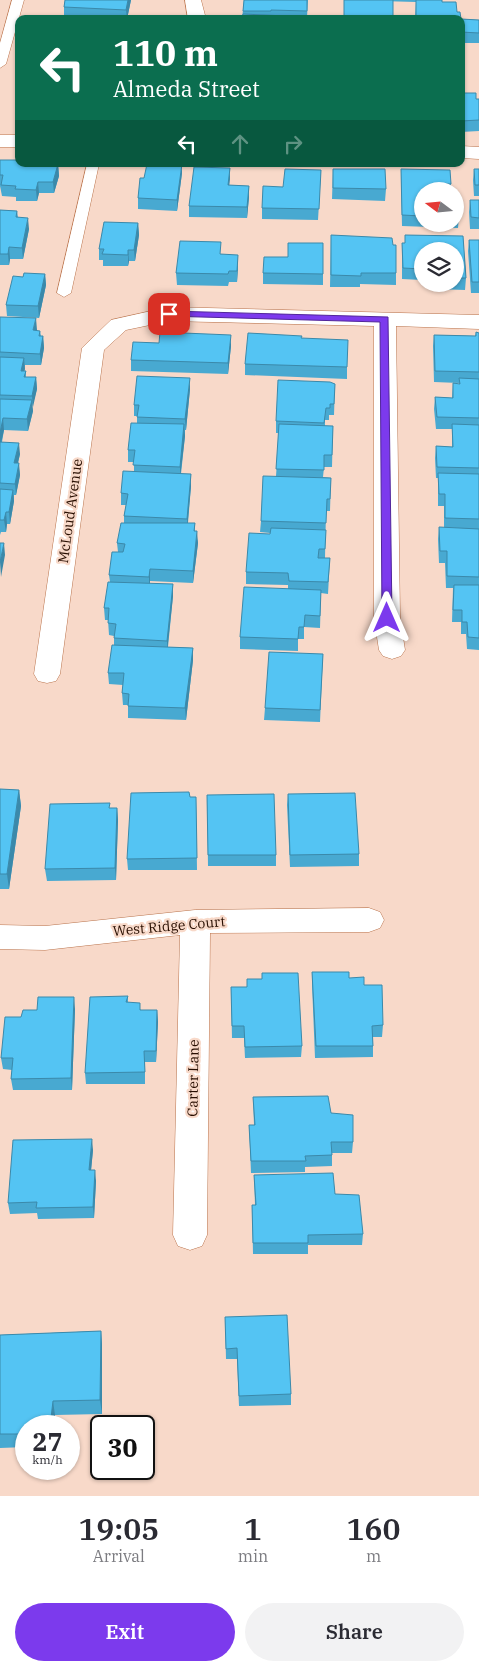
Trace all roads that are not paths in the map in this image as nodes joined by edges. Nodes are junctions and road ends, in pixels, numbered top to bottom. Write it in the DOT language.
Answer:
graph roads {
  1 [pos="18,0"];
  2 [pos="0,64"];
  3 [pos="0,141"];
  4 [pos="15,142"];
  5 [pos="465,152"];
  6 [pos="479,153"];
  7 [pos="92,167"];
  8 [pos="64,293"];
  9 [pos="385,319"];
  10 [pos="479,322"];
  11 [pos="392,650"];
  12 [pos="47,674"];
  13 [pos="369,920"];
  14 [pos="195,922"];
  15 [pos="0,937"];
  16 [pos="190,1235"];
  1 -- 2 [label="lane"];
  3 -- 4 [label="street"];
  5 -- 6 [label="street"];
  7 -- 8 [label="lane"];
  9 -- 10 [label="street"];
  9 -- 11 [label="street"];
  9 -- 12 [label="street, McLoud Avenue"];
  13 -- 14 [label="street, West Ridge Court"];
  14 -- 15 [label="street, West Ridge Court"];
  14 -- 16 [label="street, Carter Lane"];
}
